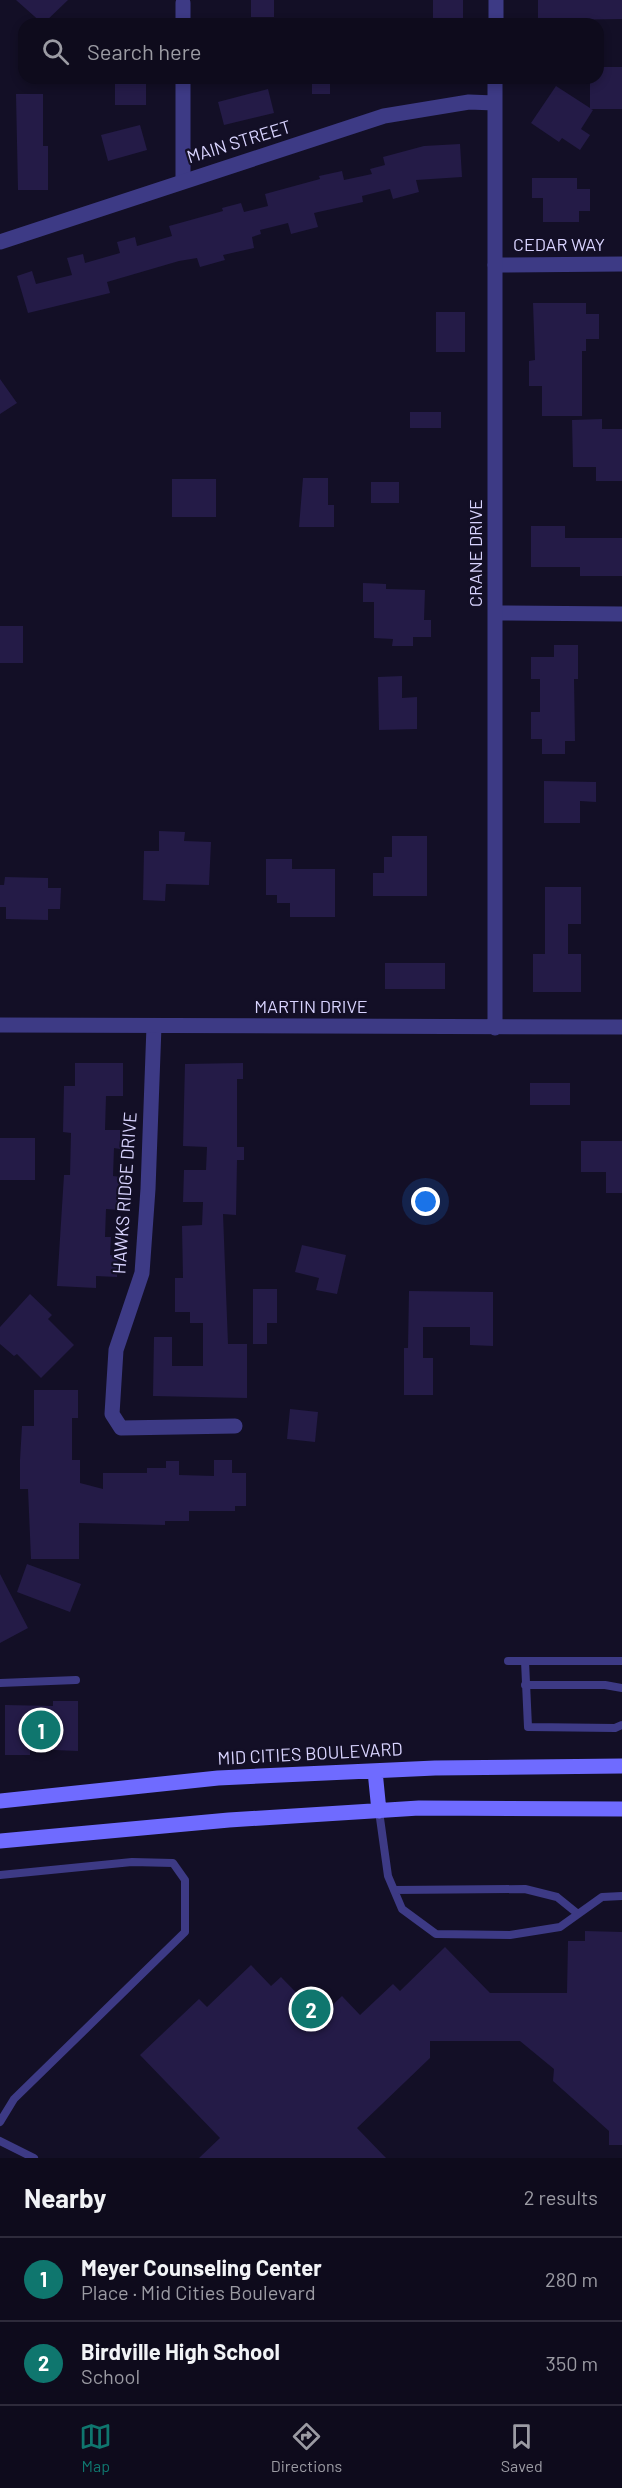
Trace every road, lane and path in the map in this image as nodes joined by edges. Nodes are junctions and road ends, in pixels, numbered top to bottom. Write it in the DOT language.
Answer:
graph roads {
  1 [pos="496,0"];
  2 [pos="183,3"];
  3 [pos="183,18"];
  4 [pos="496,18"];
  5 [pos="183,84"];
  6 [pos="495,84"];
  7 [pos="495,103"];
  8 [pos="183,180"];
  9 [pos="0,242"];
  10 [pos="622,264"];
  11 [pos="495,265"];
  12 [pos="496,613"];
  13 [pos="622,614"];
  14 [pos="0,1025"];
  15 [pos="154,1026"];
  16 [pos="622,1027"];
  17 [pos="495,1028"];
  18 [pos="234,1426"];
  19 [pos="508,1661"];
  20 [pos="525,1661"];
  21 [pos="622,1661"];
  22 [pos="76,1680"];
  23 [pos="0,1683"];
  24 [pos="525,1685"];
  25 [pos="622,1688"];
  26 [pos="622,1725"];
  27 [pos="622,1766"];
  28 [pos="375,1771"];
  29 [pos="0,1801"];
  30 [pos="622,1809"];
  31 [pos="379,1811"];
  32 [pos="0,1841"];
  33 [pos="0,1875"];
  34 [pos="394,1890"];
  35 [pos="622,1896"];
  36 [pos="578,1914"];
  37 [pos="0,2122"];
  38 [pos="0,2141"];
  39 [pos="34,2158"];
  1 -- 4 [label="street"];
  2 -- 3 [label="street"];
  5 -- 8 [label="street"];
  6 -- 7 [label="street, CRANE DRIVE"];
  7 -- 8 [label="street, MAIN STREET"];
  7 -- 11 [label="street, CRANE DRIVE"];
  8 -- 9 [label="street, MAIN STREET"];
  10 -- 11 [label="street, CEDAR WAY"];
  11 -- 12 [label="street, CRANE DRIVE"];
  12 -- 13 [label="street"];
  12 -- 17 [label="street, CRANE DRIVE"];
  14 -- 15 [label="street, MARTIN DRIVE"];
  15 -- 17 [label="street, MARTIN DRIVE"];
  15 -- 18 [label="street, HAWKS RIDGE DRIVE"];
  16 -- 17 [label="street, MARTIN DRIVE"];
  19 -- 20 [label="lane"];
  20 -- 21 [label="lane"];
  20 -- 24 [label="lane"];
  22 -- 23 [label="lane"];
  24 -- 25 [label="lane"];
  24 -- 26 [label="lane"];
  27 -- 28 [label="main road, MID CITIES BOULEVARD"];
  28 -- 29 [label="main road, MID CITIES BOULEVARD"];
  28 -- 31 [label="main road"];
  30 -- 31 [label="main road"];
  31 -- 32 [label="main road"];
  31 -- 34 [label="lane"];
  33 -- 37 [label="lane"];
  34 -- 36 [label="lane"];
  34 -- 36 [label="lane"];
  35 -- 36 [label="lane"];
  38 -- 39 [label="lane"];
}
